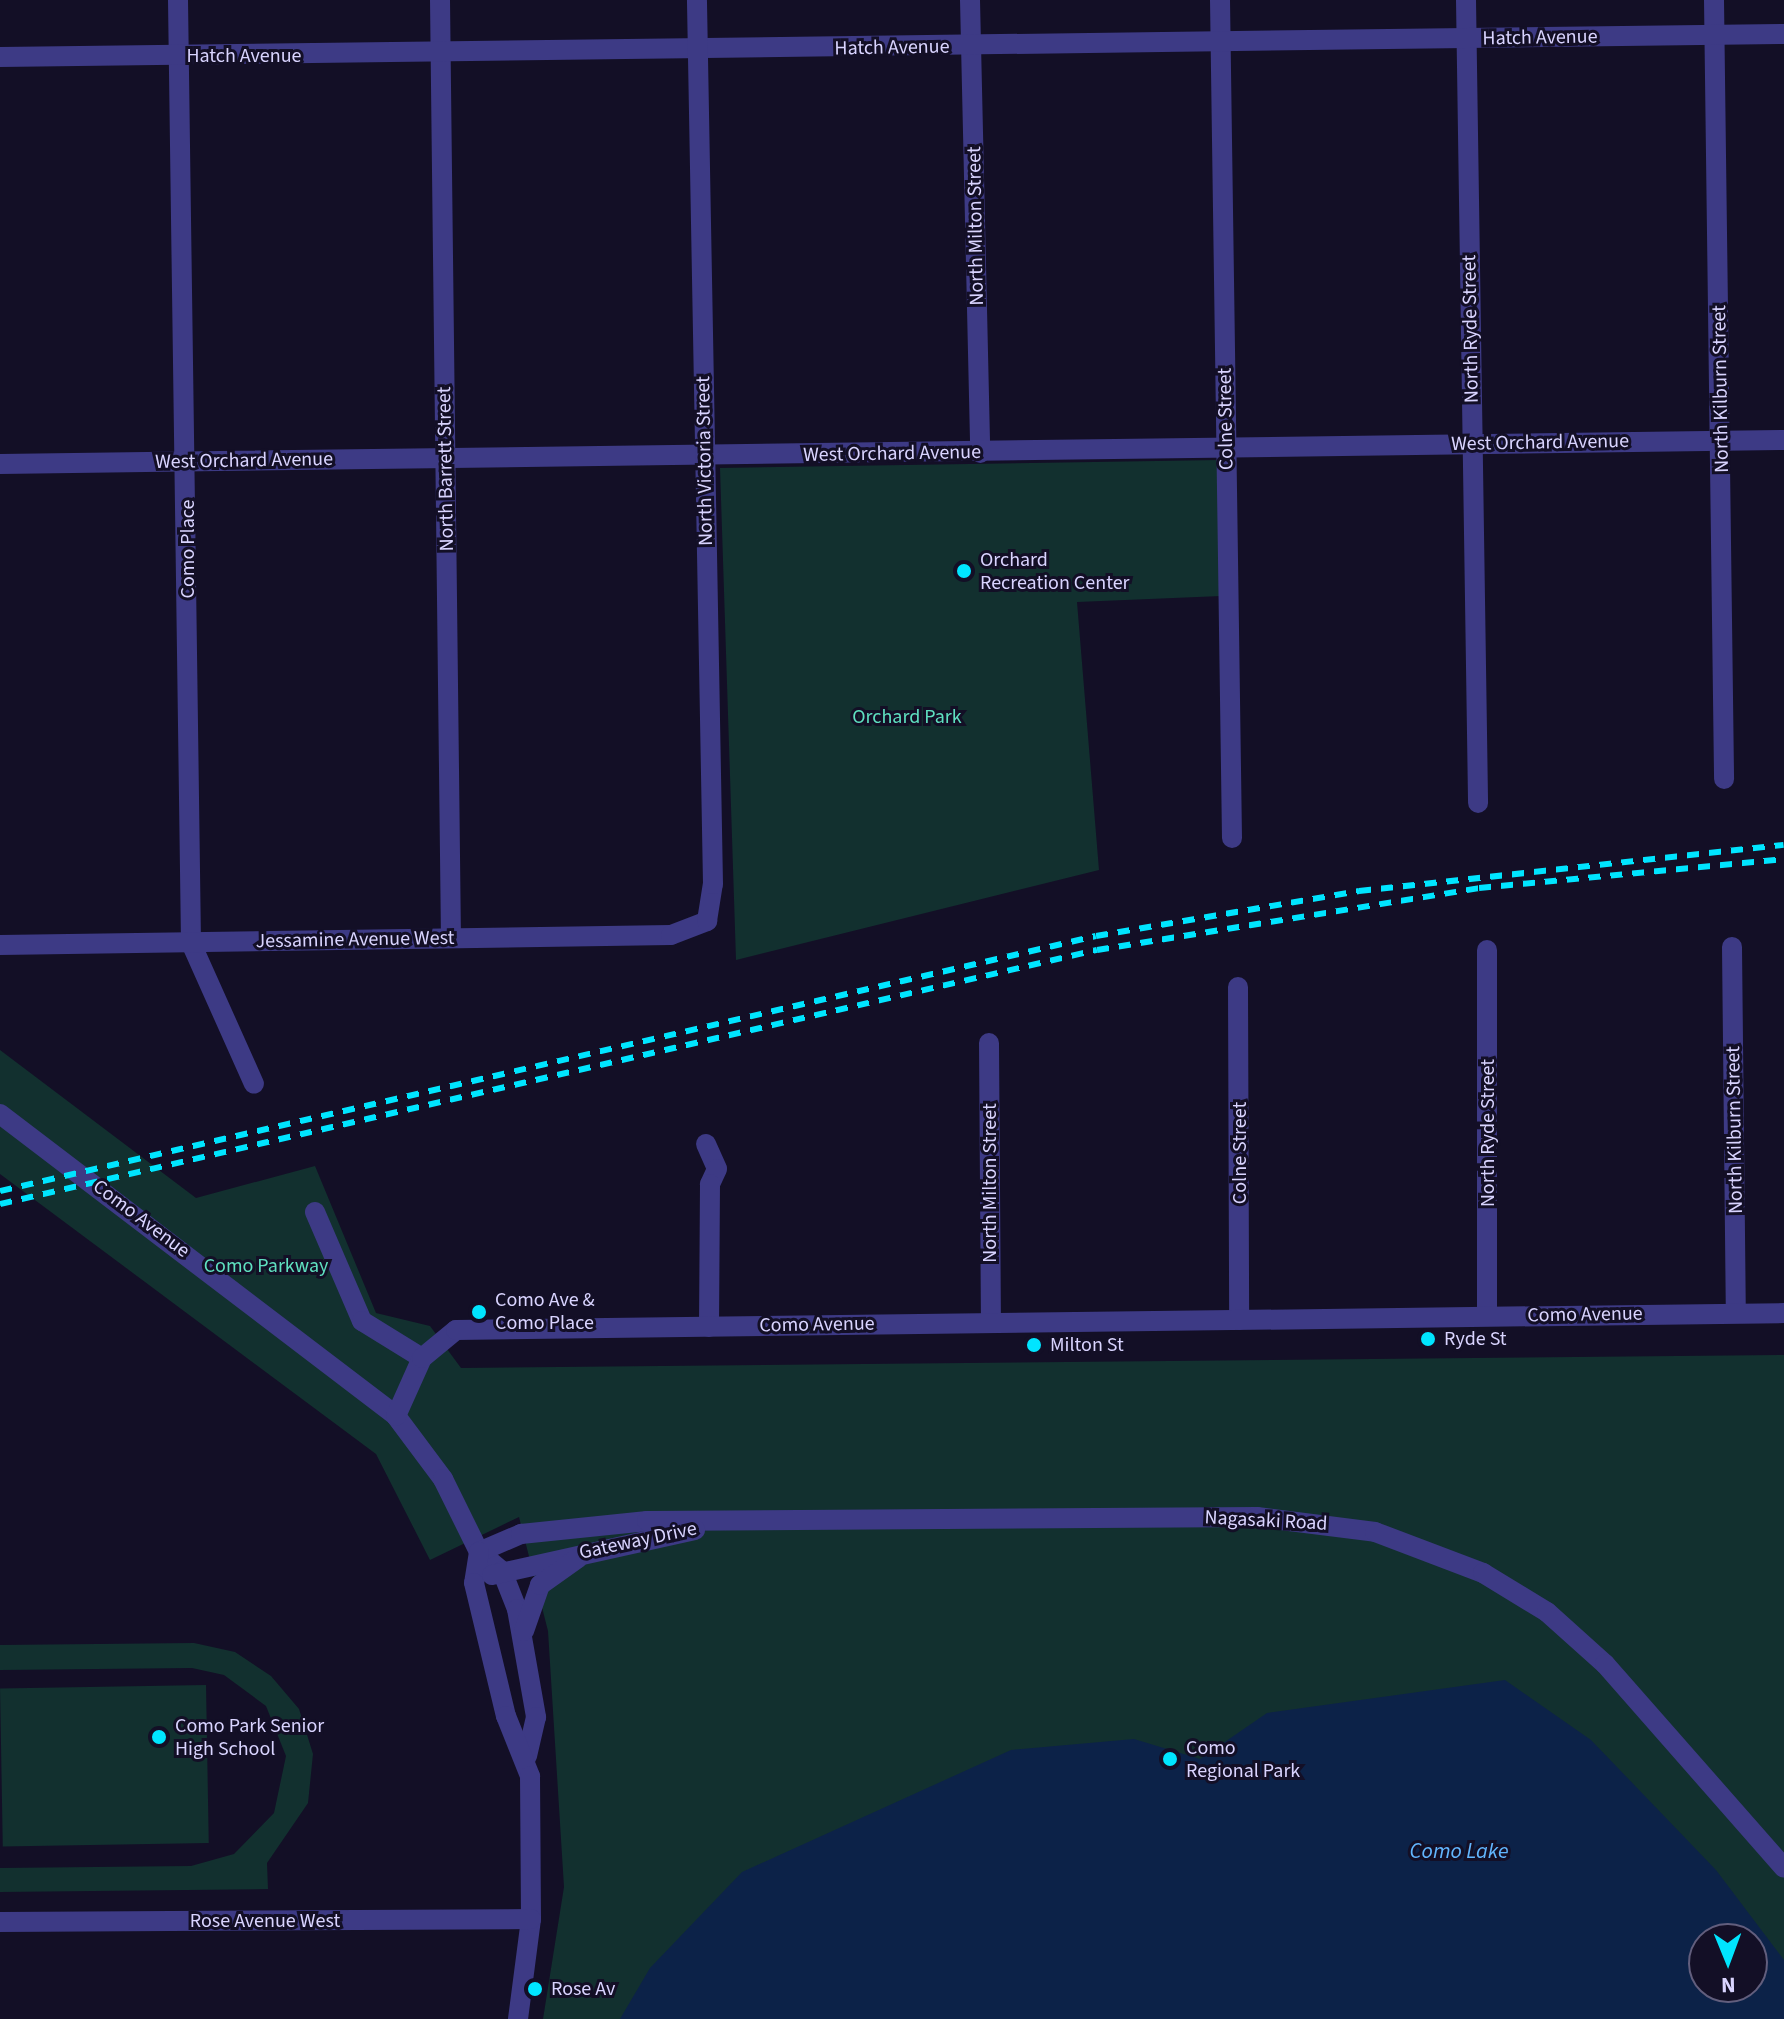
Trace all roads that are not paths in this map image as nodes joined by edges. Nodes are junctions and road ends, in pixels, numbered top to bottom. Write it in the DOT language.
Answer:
graph roads {
  1 [pos="178,0"];
  2 [pos="440,0"];
  3 [pos="697,0"];
  4 [pos="970,0"];
  5 [pos="1220,0"];
  6 [pos="1466,0"];
  7 [pos="1714,0"];
  8 [pos="1784,34"];
  9 [pos="1715,35"];
  10 [pos="1467,39"];
  11 [pos="1220,43"];
  12 [pos="970,46"];
  13 [pos="698,51"];
  14 [pos="441,54"];
  15 [pos="179,56"];
  16 [pos="0,57"];
  17 [pos="1722,440"];
  18 [pos="1784,440"];
  19 [pos="1473,444"];
  20 [pos="1227,448"];
  21 [pos="980,453"];
  22 [pos="705,456"];
  23 [pos="446,458"];
  24 [pos="187,462"];
  25 [pos="0,464"];
  26 [pos="1724,779"];
  27 [pos="1478,803"];
  28 [pos="1232,838"];
  29 [pos="707,921"];
  30 [pos="451,938"];
  31 [pos="191,943"];
  32 [pos="0,945"];
  33 [pos="1732,947"];
  34 [pos="1487,950"];
  35 [pos="1238,987"];
  36 [pos="989,1043"];
  37 [pos="254,1084"];
  38 [pos="0,1114"];
  39 [pos="706,1144"];
  40 [pos="315,1212"];
  41 [pos="1736,1313"];
  42 [pos="1784,1313"];
  43 [pos="1487,1316"];
  44 [pos="1239,1320"];
  45 [pos="991,1323"];
  46 [pos="709,1327"];
  47 [pos="422,1358"];
  48 [pos="396,1416"];
  49 [pos="712,1526"];
  50 [pos="593,1551"];
  51 [pos="479,1552"];
  52 [pos="502,1571"];
  53 [pos="474,1583"];
  54 [pos="522,1643"];
  55 [pos="527,1756"];
  56 [pos="1784,1868"];
  57 [pos="531,1919"];
  58 [pos="0,1922"];
  59 [pos="518,2019"];
  1 -- 15 [label="street, Como Place"];
  2 -- 14 [label="street, North Barrett Street"];
  3 -- 13 [label="street, North Victoria Street"];
  4 -- 12 [label="street, North Milton Street"];
  5 -- 11 [label="street, Colne Street"];
  6 -- 10 [label="street, North Ryde Street"];
  7 -- 9 [label="street, North Kilburn Street"];
  8 -- 9 [label="street, Hatch Avenue"];
  9 -- 10 [label="street, Hatch Avenue"];
  9 -- 17 [label="street, North Kilburn Street"];
  10 -- 11 [label="street, Hatch Avenue"];
  10 -- 19 [label="street, North Ryde Street"];
  11 -- 12 [label="street, Hatch Avenue"];
  11 -- 20 [label="street, Colne Street"];
  12 -- 13 [label="street, Hatch Avenue"];
  12 -- 21 [label="street, North Milton Street"];
  13 -- 14 [label="street, Hatch Avenue"];
  13 -- 22 [label="street, North Victoria Street"];
  14 -- 15 [label="street, Hatch Avenue"];
  14 -- 23 [label="street, North Barrett Street"];
  15 -- 16 [label="street, Hatch Avenue"];
  15 -- 24 [label="street, Como Place"];
  17 -- 18 [label="street, West Orchard Avenue"];
  17 -- 19 [label="street, West Orchard Avenue"];
  17 -- 26 [label="street, North Kilburn Street"];
  19 -- 20 [label="street, West Orchard Avenue"];
  19 -- 27 [label="street, North Ryde Street"];
  20 -- 21 [label="street, West Orchard Avenue"];
  20 -- 28 [label="street, Colne Street"];
  21 -- 22 [label="street, West Orchard Avenue"];
  22 -- 23 [label="street, West Orchard Avenue"];
  22 -- 29 [label="street, North Victoria Street"];
  23 -- 24 [label="street, West Orchard Avenue"];
  23 -- 30 [label="street, North Barrett Street"];
  24 -- 25 [label="street, West Orchard Avenue"];
  24 -- 31 [label="street, Como Place"];
  29 -- 30 [label="street, Jessamine Avenue West"];
  30 -- 31 [label="street, Jessamine Avenue West"];
  31 -- 32 [label="street, Jessamine Avenue West"];
  31 -- 37 [label="street, Como Place"];
  33 -- 41 [label="street, North Kilburn Street"];
  34 -- 43 [label="street, North Ryde Street"];
  35 -- 44 [label="street, Colne Street"];
  36 -- 45 [label="street, North Milton Street"];
  38 -- 48 [label="street, Como Avenue"];
  39 -- 46 [label="street"];
  40 -- 47 [label="street"];
  41 -- 42 [label="street, Como Avenue"];
  41 -- 43 [label="street, Como Avenue"];
  43 -- 44 [label="street, Como Avenue"];
  44 -- 45 [label="street, Como Avenue"];
  45 -- 46 [label="street, Como Avenue"];
  46 -- 47 [label="street, Como Avenue"];
  47 -- 48 [label="street, Como Avenue"];
  48 -- 51 [label="street"];
  49 -- 50 [label="street, Gateway Drive"];
  49 -- 51 [label="street, Gateway Drive"];
  49 -- 56 [label="street, Nagasaki Road"];
  50 -- 52 [label="street, Gateway Drive"];
  50 -- 54 [label="street"];
  51 -- 52 [label="street"];
  51 -- 53 [label="street"];
  52 -- 53 [label="street, Gateway Drive"];
  52 -- 54 [label="street"];
  53 -- 55 [label="street"];
  54 -- 55 [label="street"];
  55 -- 57 [label="street"];
  57 -- 58 [label="street, Rose Avenue West"];
  57 -- 59 [label="street"];
}
